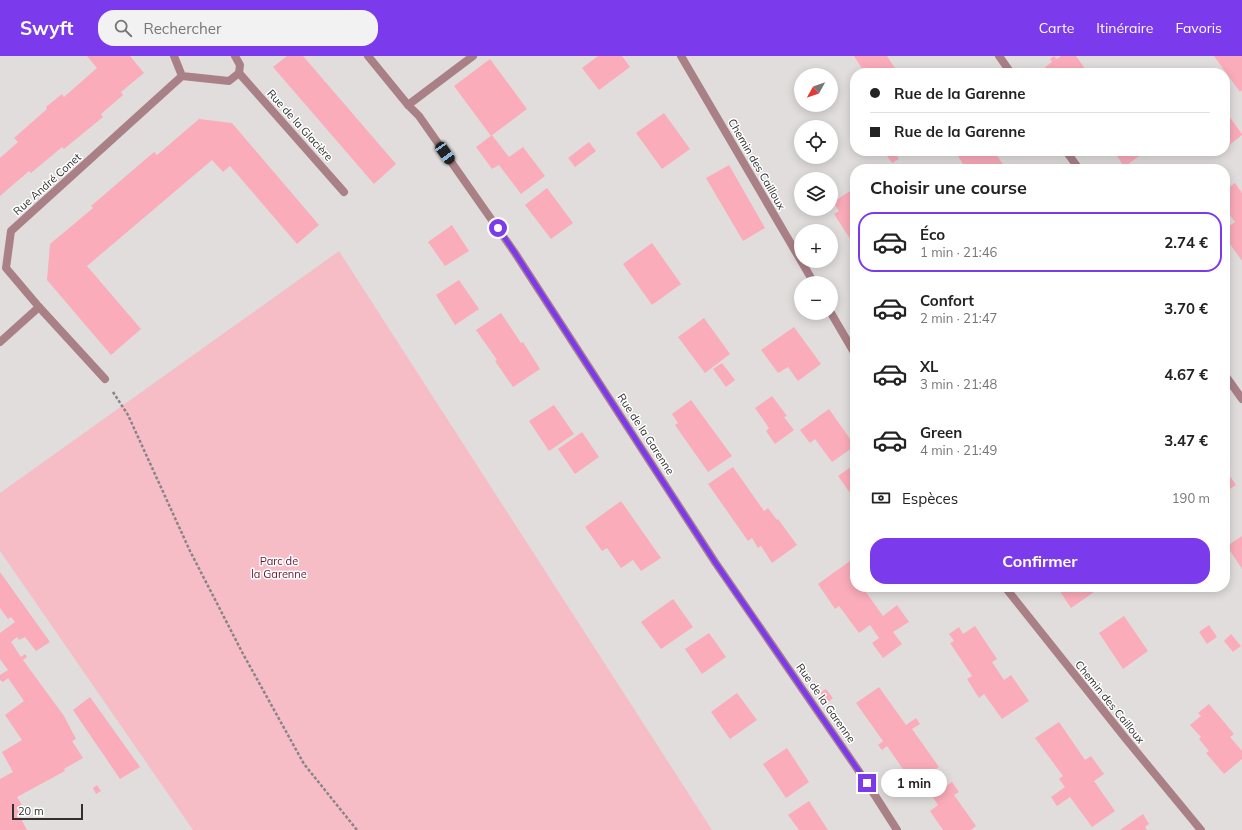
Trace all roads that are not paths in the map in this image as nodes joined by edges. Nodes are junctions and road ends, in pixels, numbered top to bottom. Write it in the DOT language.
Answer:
graph roads {
  1 [pos="174,56"];
  2 [pos="235,56"];
  3 [pos="368,56"];
  4 [pos="473,56"];
  5 [pos="681,56"];
  6 [pos="1000,56"];
  7 [pos="1008,68"];
  8 [pos="239,73"];
  9 [pos="182,76"];
  10 [pos="408,105"];
  11 [pos="344,192"];
  12 [pos="810,276"];
  13 [pos="39,307"];
  14 [pos="835,320"];
  15 [pos="0,342"];
  16 [pos="850,345"];
  17 [pos="105,379"];
  18 [pos="1230,382"];
  19 [pos="1242,399"];
  20 [pos="1009,592"];
  21 [pos="897,830"];
  22 [pos="1201,830"];
  1 -- 9 [label="street"];
  2 -- 8 [label="street, Rue de la Glacière"];
  3 -- 10 [label="street, Rue de la Garenne"];
  4 -- 10 [label="street"];
  5 -- 12 [label="street, Chemin des Cailloux"];
  6 -- 7 [label="street"];
  8 -- 9 [label="street"];
  8 -- 11 [label="street, Rue de la Glacière"];
  9 -- 13 [label="street, Rue André Conet"];
  10 -- 21 [label="street, Rue de la Garenne"];
  13 -- 15 [label="street"];
  13 -- 17 [label="street, Rue André Conet"];
  14 -- 16 [label="street"];
  18 -- 19 [label="street"];
  20 -- 22 [label="street, Chemin des Cailloux"];
}
